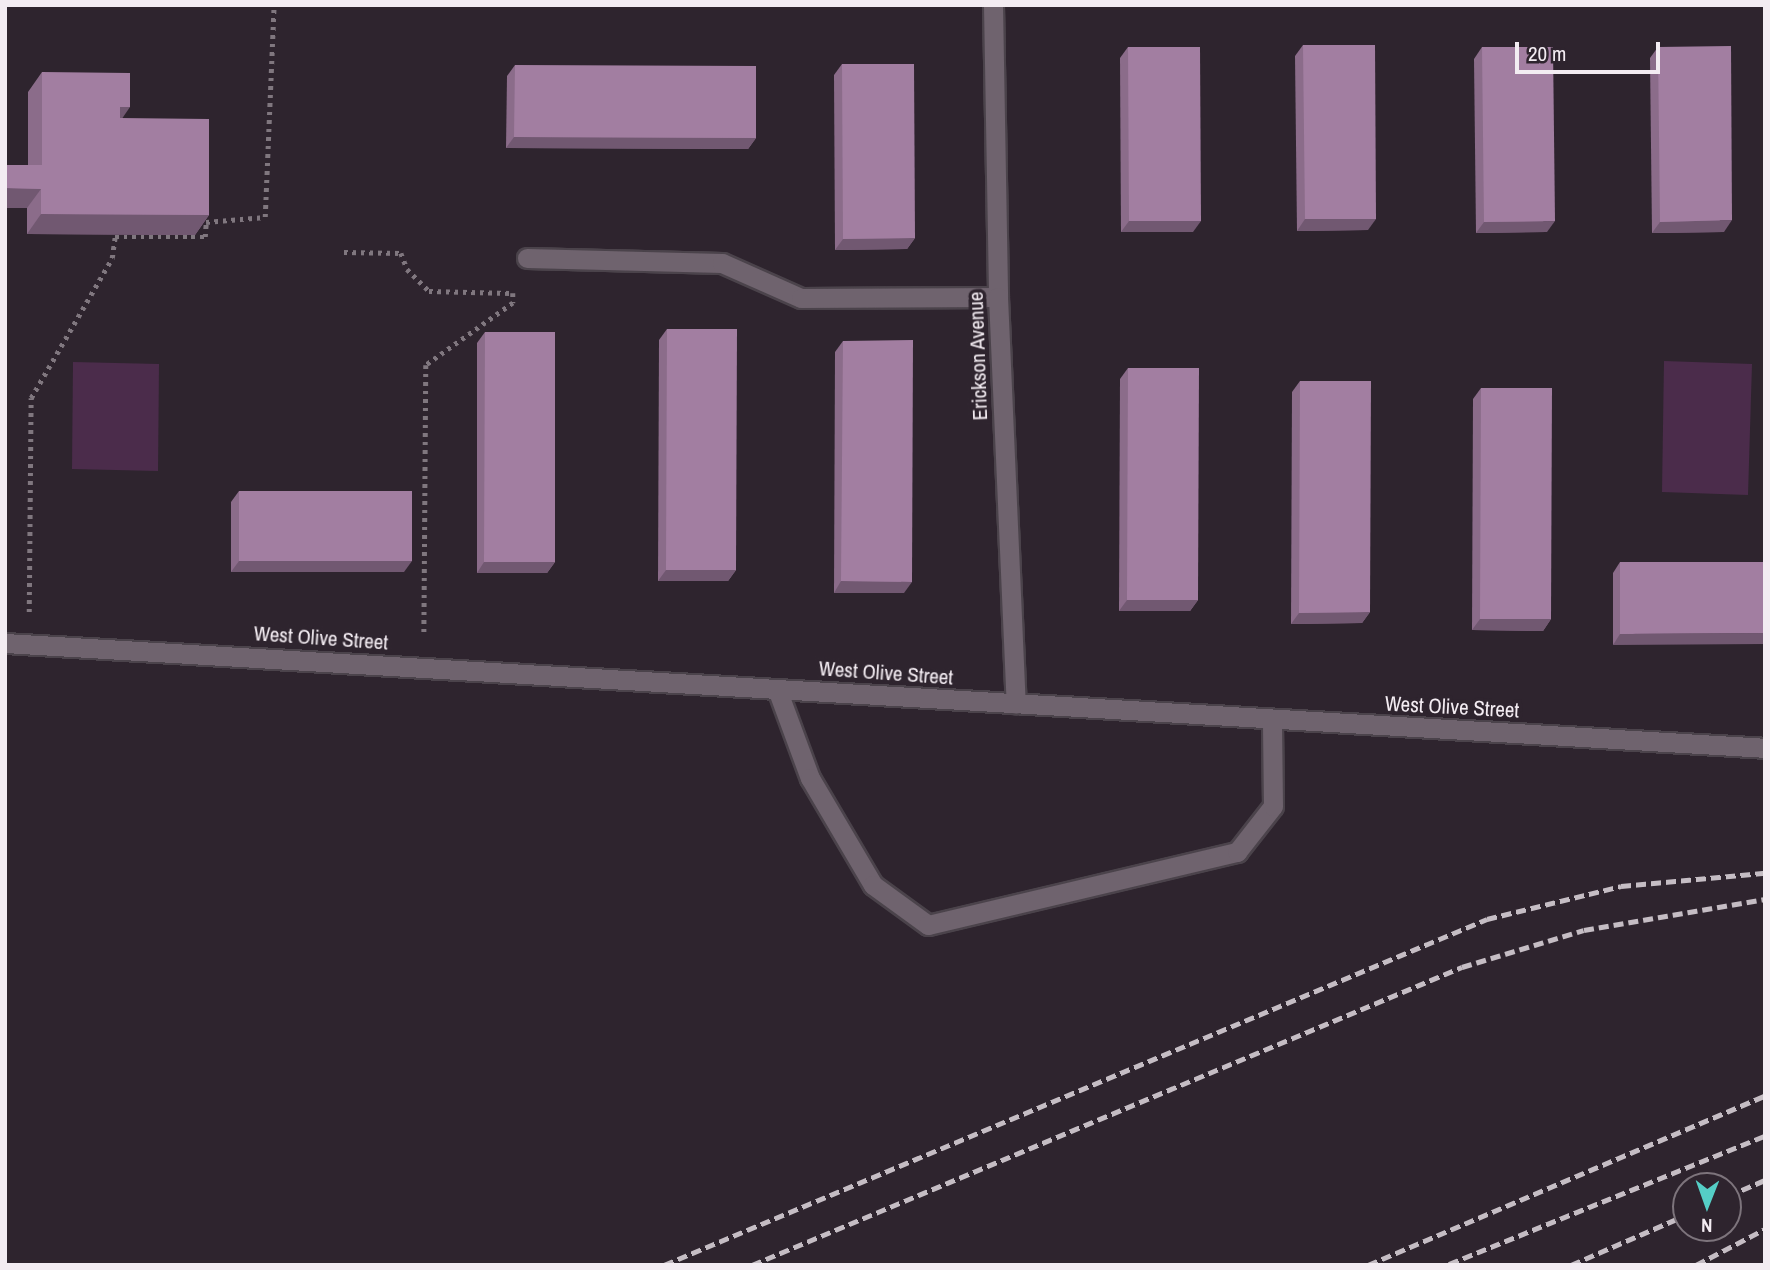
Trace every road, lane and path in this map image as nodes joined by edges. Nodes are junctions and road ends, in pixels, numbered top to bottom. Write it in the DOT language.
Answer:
graph roads {
  1 [pos="274,5"];
  2 [pos="993,5"];
  3 [pos="344,252"];
  4 [pos="527,258"];
  5 [pos="998,297"];
  6 [pos="5,643"];
  7 [pos="28,644"];
  8 [pos="424,667"];
  9 [pos="777,689"];
  10 [pos="1016,704"];
  11 [pos="1272,719"];
  12 [pos="1765,748"];
  1 -- 7 [label="path"];
  2 -- 5 [label="street, Erickson Avenue"];
  3 -- 8 [label="path"];
  4 -- 5 [label="street"];
  5 -- 10 [label="street, Erickson Avenue"];
  6 -- 7 [label="street, West Olive Street"];
  7 -- 8 [label="street, West Olive Street"];
  8 -- 9 [label="street, West Olive Street"];
  9 -- 10 [label="street, West Olive Street"];
  9 -- 11 [label="street"];
  10 -- 11 [label="street, West Olive Street"];
  11 -- 12 [label="street, West Olive Street"];
}
